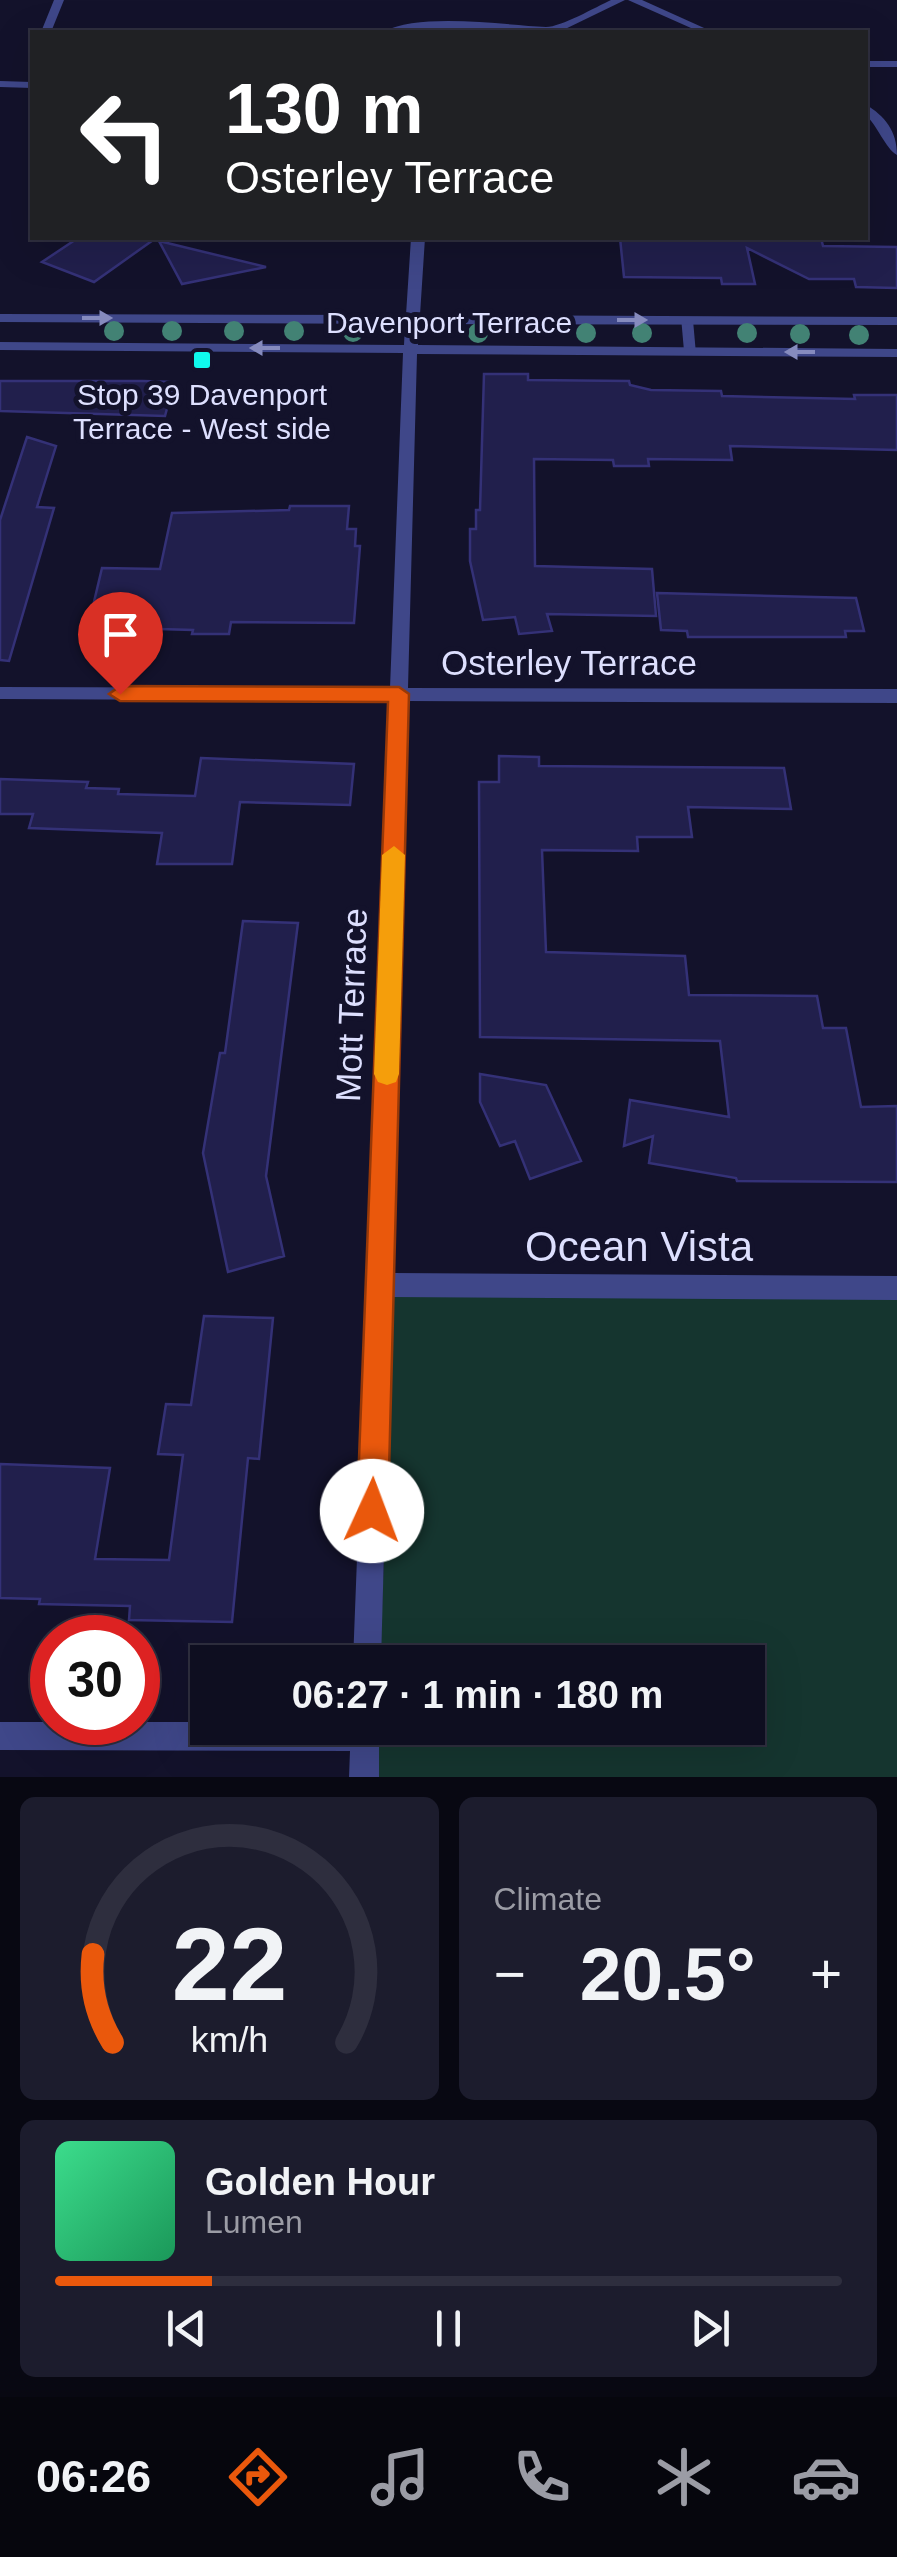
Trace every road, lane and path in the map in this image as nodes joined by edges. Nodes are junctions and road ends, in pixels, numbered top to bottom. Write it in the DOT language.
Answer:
graph roads {
  1 [pos="59,0"];
  2 [pos="620,0"];
  3 [pos="633,0"];
  4 [pos="47,30"];
  5 [pos="398,30"];
  6 [pos="497,30"];
  7 [pos="557,30"];
  8 [pos="703,30"];
  9 [pos="868,64"];
  10 [pos="897,64"];
  11 [pos="0,84"];
  12 [pos="29,84"];
  13 [pos="868,111"];
  14 [pos="897,152"];
  15 [pos="418,240"];
  16 [pos="0,318"];
  17 [pos="411,319"];
  18 [pos="686,320"];
  19 [pos="897,321"];
  20 [pos="0,346"];
  21 [pos="410,350"];
  22 [pos="692,351"];
  23 [pos="897,352"];
  24 [pos="0,693"];
  25 [pos="399,694"];
  26 [pos="897,696"];
  27 [pos="380,1284"];
  28 [pos="897,1288"];
  29 [pos="368,1645"];
  30 [pos="190,1734"];
  31 [pos="0,1736"];
  32 [pos="365,1745"];
  33 [pos="364,1777"];
  1 -- 4 [label="street"];
  2 -- 7 [label="street"];
  3 -- 8 [label="street"];
  5 -- 6 [label="street"];
  9 -- 10 [label="street"];
  11 -- 12 [label="street"];
  13 -- 14 [label="street"];
  15 -- 17 [label="street, Mott Terrace"];
  16 -- 17 [label="street, Davenport Terrace, one-way"];
  17 -- 18 [label="street, Davenport Terrace, one-way"];
  17 -- 21 [label="street, Mott Terrace"];
  18 -- 19 [label="street, Davenport Terrace"];
  18 -- 22 [label="street"];
  21 -- 20 [label="street, Davenport Terrace, one-way"];
  21 -- 22 [label="street, Davenport Terrace"];
  21 -- 25 [label="street, Mott Terrace"];
  23 -- 22 [label="street, Davenport Terrace, one-way"];
  24 -- 25 [label="street, Osterley Terrace"];
  25 -- 26 [label="street, Osterley Terrace"];
  25 -- 27 [label="street, Mott Terrace"];
  27 -- 28 [label="street, Ocean Vista"];
  27 -- 29 [label="street, Mott Terrace"];
  30 -- 31 [label="street"];
  32 -- 33 [label="street"];
}
